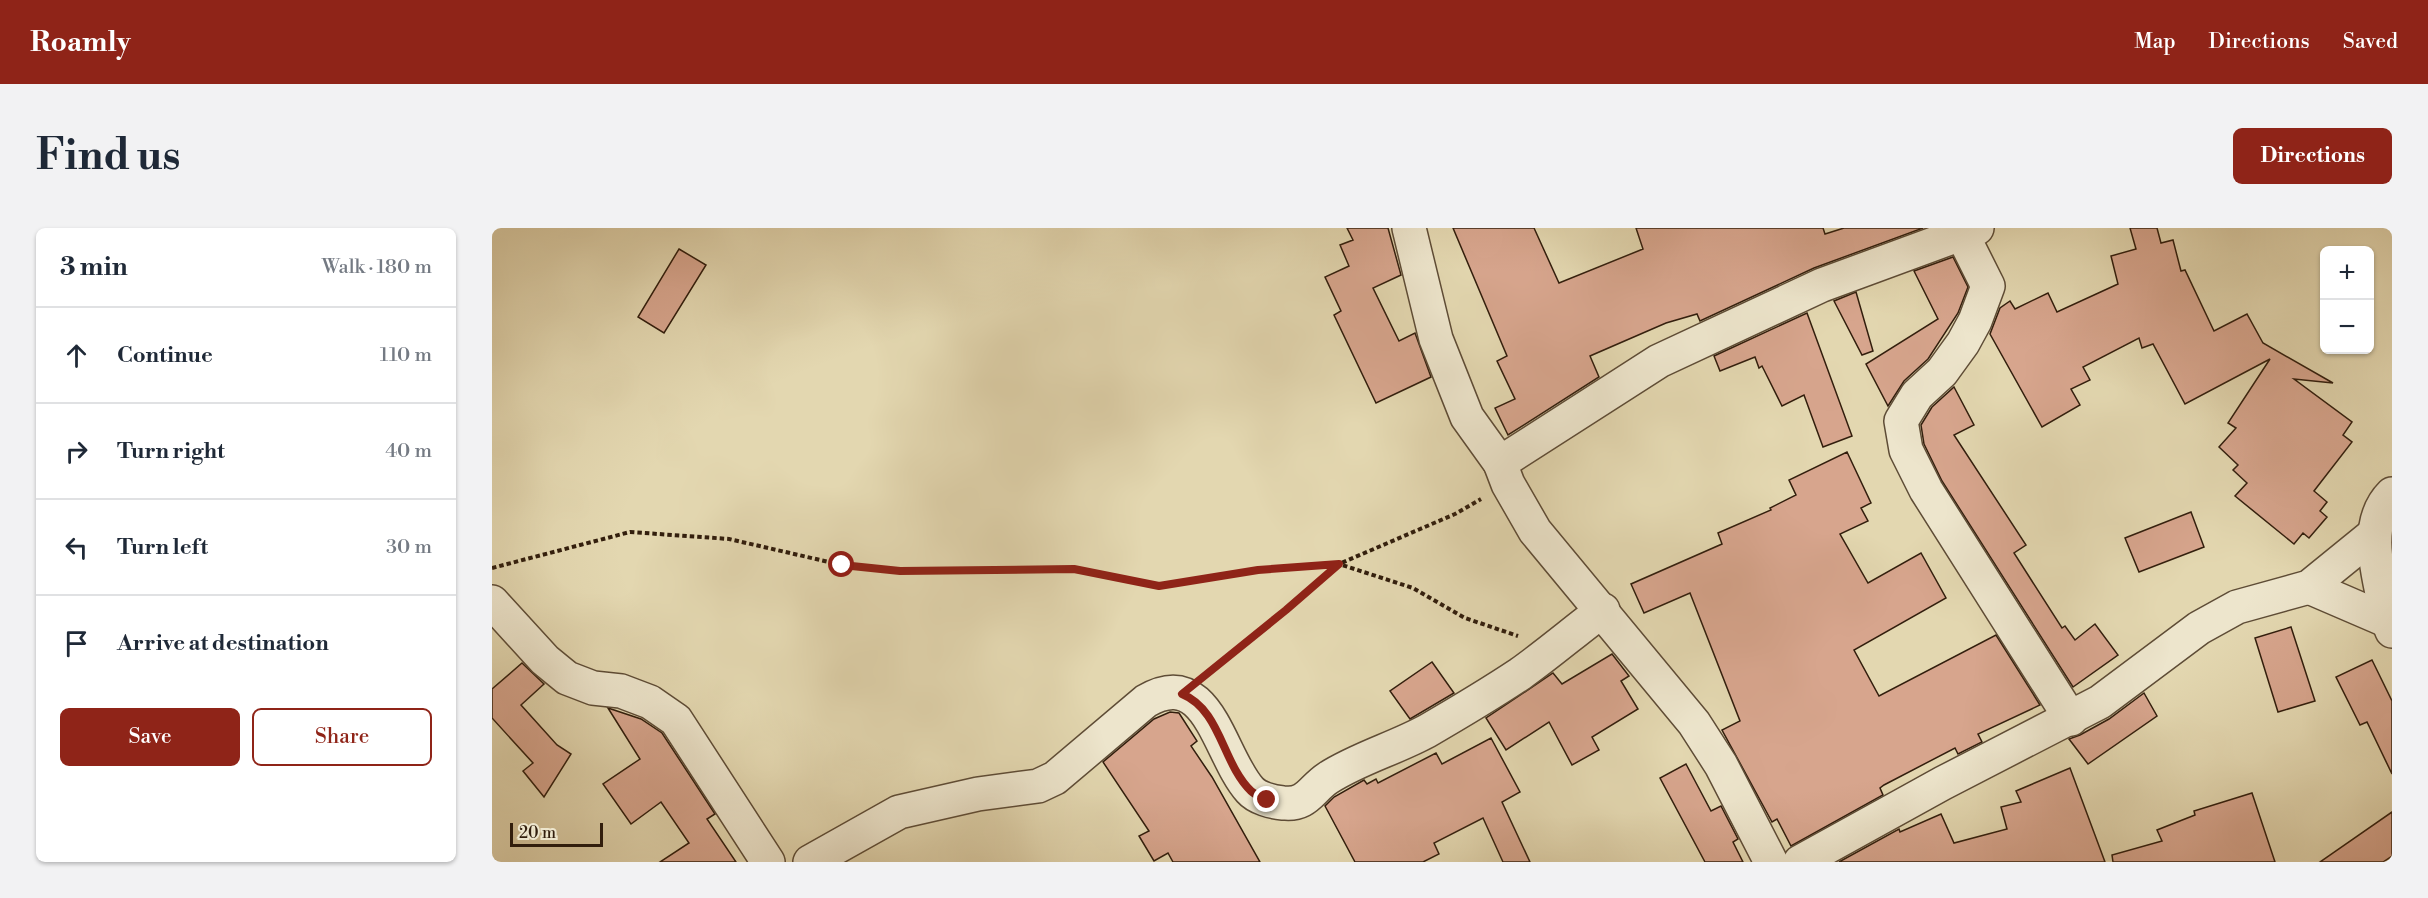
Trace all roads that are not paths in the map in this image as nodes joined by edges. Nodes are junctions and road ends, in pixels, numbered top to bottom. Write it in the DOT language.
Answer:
graph roads {
  1 [pos="1409,228"];
  2 [pos="1970,231"];
  3 [pos="1504,473"];
  4 [pos="2392,494"];
  5 [pos="2373,535"];
  6 [pos="2309,587"];
  7 [pos="492,602"];
  8 [pos="1603,610"];
  9 [pos="2390,626"];
  10 [pos="2071,718"];
  11 [pos="768,862"];
  12 [pos="810,862"];
  13 [pos="1771,862"];
  14 [pos="1800,862"];
  1 -- 3 [label="street"];
  2 -- 3 [label="street"];
  2 -- 10 [label="street"];
  3 -- 8 [label="street"];
  4 -- 5 [label="street"];
  5 -- 6 [label="street"];
  5 -- 9 [label="street"];
  6 -- 9 [label="street"];
  6 -- 10 [label="street"];
  7 -- 11 [label="street"];
  8 -- 12 [label="street"];
  8 -- 13 [label="street"];
  10 -- 14 [label="street"];
}
